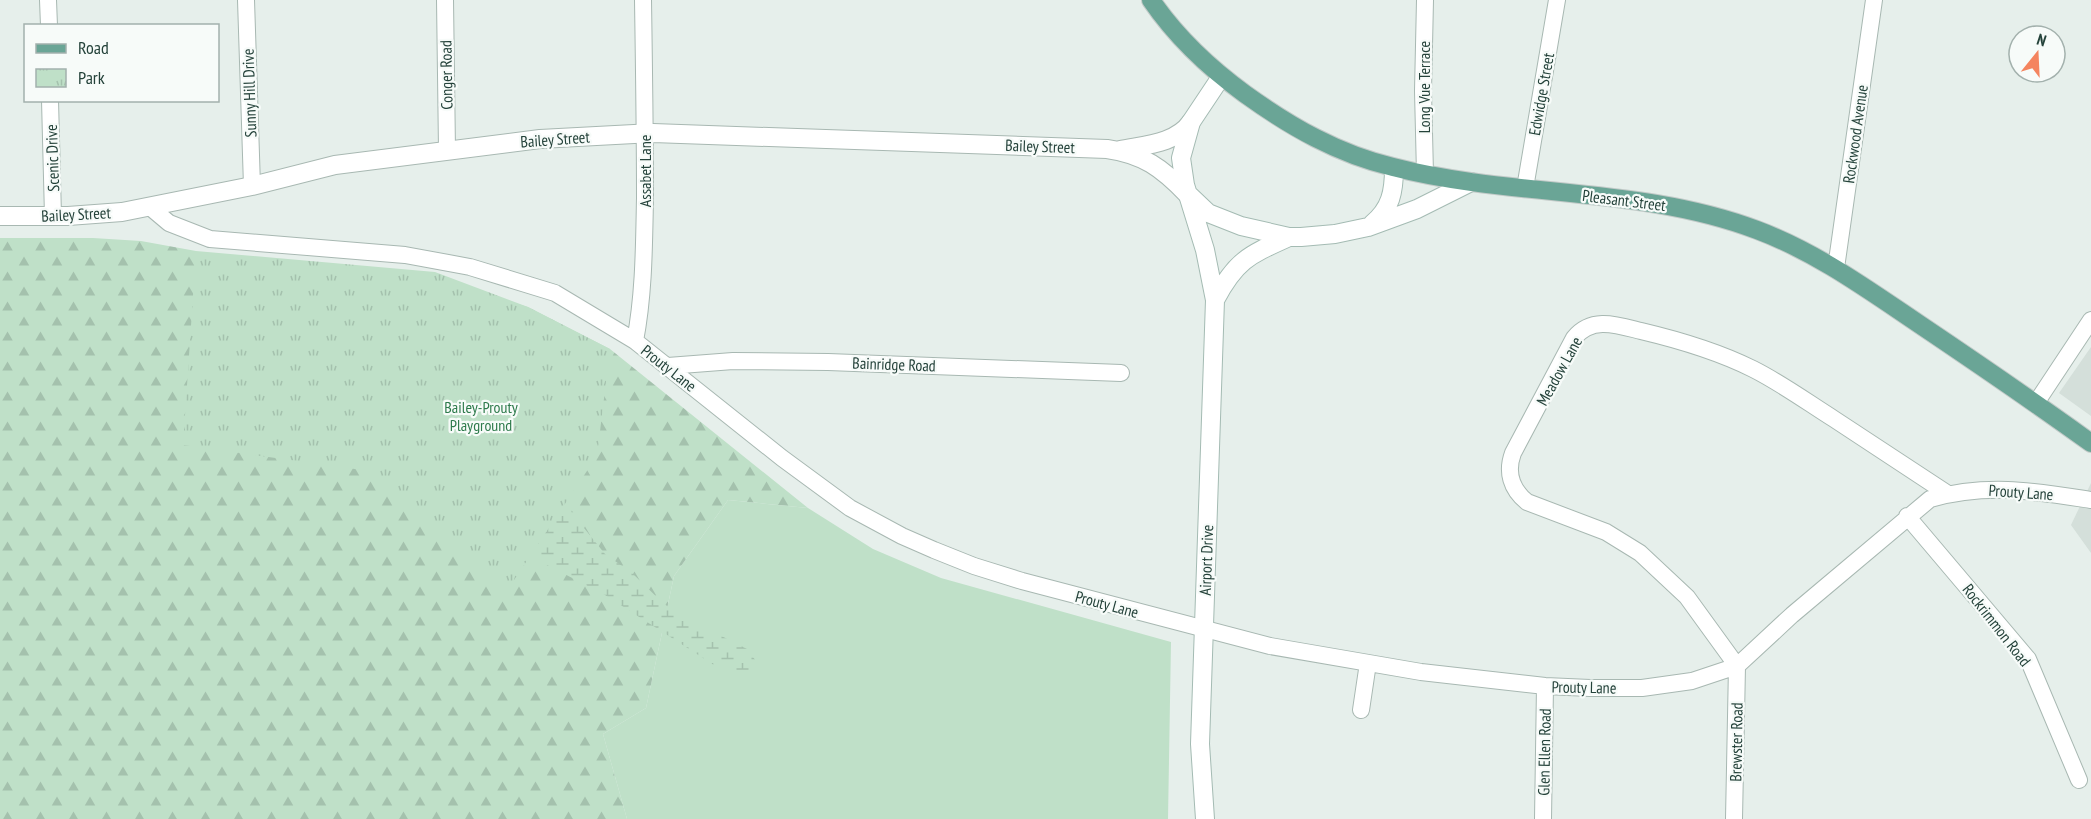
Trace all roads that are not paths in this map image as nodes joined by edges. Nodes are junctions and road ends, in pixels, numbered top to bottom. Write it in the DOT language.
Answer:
graph roads {
  1 [pos="48,0"];
  2 [pos="246,0"];
  3 [pos="445,0"];
  4 [pos="643,0"];
  5 [pos="1151,0"];
  6 [pos="1425,0"];
  7 [pos="1557,0"];
  8 [pos="1874,0"];
  9 [pos="49,24"];
  10 [pos="1221,77"];
  11 [pos="50,102"];
  12 [pos="1191,122"];
  13 [pos="645,133"];
  14 [pos="447,150"];
  15 [pos="1116,150"];
  16 [pos="1394,168"];
  17 [pos="1425,174"];
  18 [pos="1471,182"];
  19 [pos="252,186"];
  20 [pos="1525,188"];
  21 [pos="1187,194"];
  22 [pos="150,207"];
  23 [pos="0,216"];
  24 [pos="53,216"];
  25 [pos="1368,227"];
  26 [pos="1289,237"];
  27 [pos="1836,268"];
  28 [pos="1215,300"];
  29 [pos="2091,320"];
  30 [pos="635,341"];
  31 [pos="668,366"];
  32 [pos="1121,373"];
  33 [pos="2036,403"];
  34 [pos="2091,443"];
  35 [pos="1948,494"];
  36 [pos="2091,500"];
  37 [pos="1907,516"];
  38 [pos="1204,629"];
  39 [pos="1368,663"];
  40 [pos="1737,666"];
  41 [pos="1545,686"];
  42 [pos="1361,710"];
  43 [pos="2079,780"];
  44 [pos="1205,819"];
  45 [pos="1543,819"];
  46 [pos="1734,819"];
  1 -- 9 [label="street"];
  2 -- 19 [label="street, Sunny Hill Drive"];
  3 -- 14 [label="street, Conger Road"];
  4 -- 13 [label="street, Assabet Lane"];
  5 -- 10 [label="main road, Pleasant Street"];
  6 -- 17 [label="street, Long Vue Terrace"];
  7 -- 20 [label="street, Edwidge Street"];
  8 -- 27 [label="street, Rockwood Avenue"];
  10 -- 12 [label="street, Bailey Street"];
  10 -- 16 [label="main road, Pleasant Street"];
  11 -- 24 [label="street, Scenic Drive"];
  12 -- 15 [label="street, Bailey Street"];
  12 -- 21 [label="street, Airport Drive"];
  13 -- 14 [label="street, Bailey Street"];
  13 -- 15 [label="street, Bailey Street"];
  13 -- 30 [label="street, Assabet Lane"];
  14 -- 19 [label="street, Bailey Street"];
  15 -- 21 [label="street, Bailey Street"];
  16 -- 17 [label="main road, Pleasant Street"];
  16 -- 25 [label="street"];
  17 -- 18 [label="main road, Pleasant Street"];
  18 -- 20 [label="main road, Pleasant Street"];
  18 -- 25 [label="street, Airport Drive"];
  19 -- 22 [label="street, Bailey Street"];
  20 -- 27 [label="main road, Pleasant Street"];
  21 -- 26 [label="street, Airport Drive"];
  21 -- 28 [label="street, Airport Drive"];
  22 -- 24 [label="street, Bailey Street"];
  22 -- 30 [label="street, Prouty Lane"];
  23 -- 24 [label="street, Bailey Street"];
  25 -- 26 [label="street, Airport Drive"];
  26 -- 28 [label="street, Airport Drive"];
  27 -- 33 [label="main road, Pleasant Street"];
  28 -- 38 [label="street, Airport Drive"];
  29 -- 33 [label="street"];
  30 -- 31 [label="street, Prouty Lane"];
  31 -- 32 [label="street, Bainridge Road"];
  31 -- 38 [label="street, Prouty Lane"];
  33 -- 34 [label="main road, Pleasant Street"];
  35 -- 36 [label="street, Prouty Lane"];
  35 -- 37 [label="street, Prouty Lane"];
  35 -- 40 [label="street, Meadow Lane"];
  37 -- 40 [label="street, Prouty Lane"];
  37 -- 43 [label="street, Rockrimmon Road"];
  38 -- 39 [label="street, Prouty Lane"];
  38 -- 44 [label="street, Airport Drive"];
  39 -- 41 [label="street, Prouty Lane"];
  39 -- 42 [label="street"];
  40 -- 41 [label="street, Prouty Lane"];
  40 -- 46 [label="street, Brewster Road"];
  41 -- 45 [label="street, Glen Ellen Road"];
}
